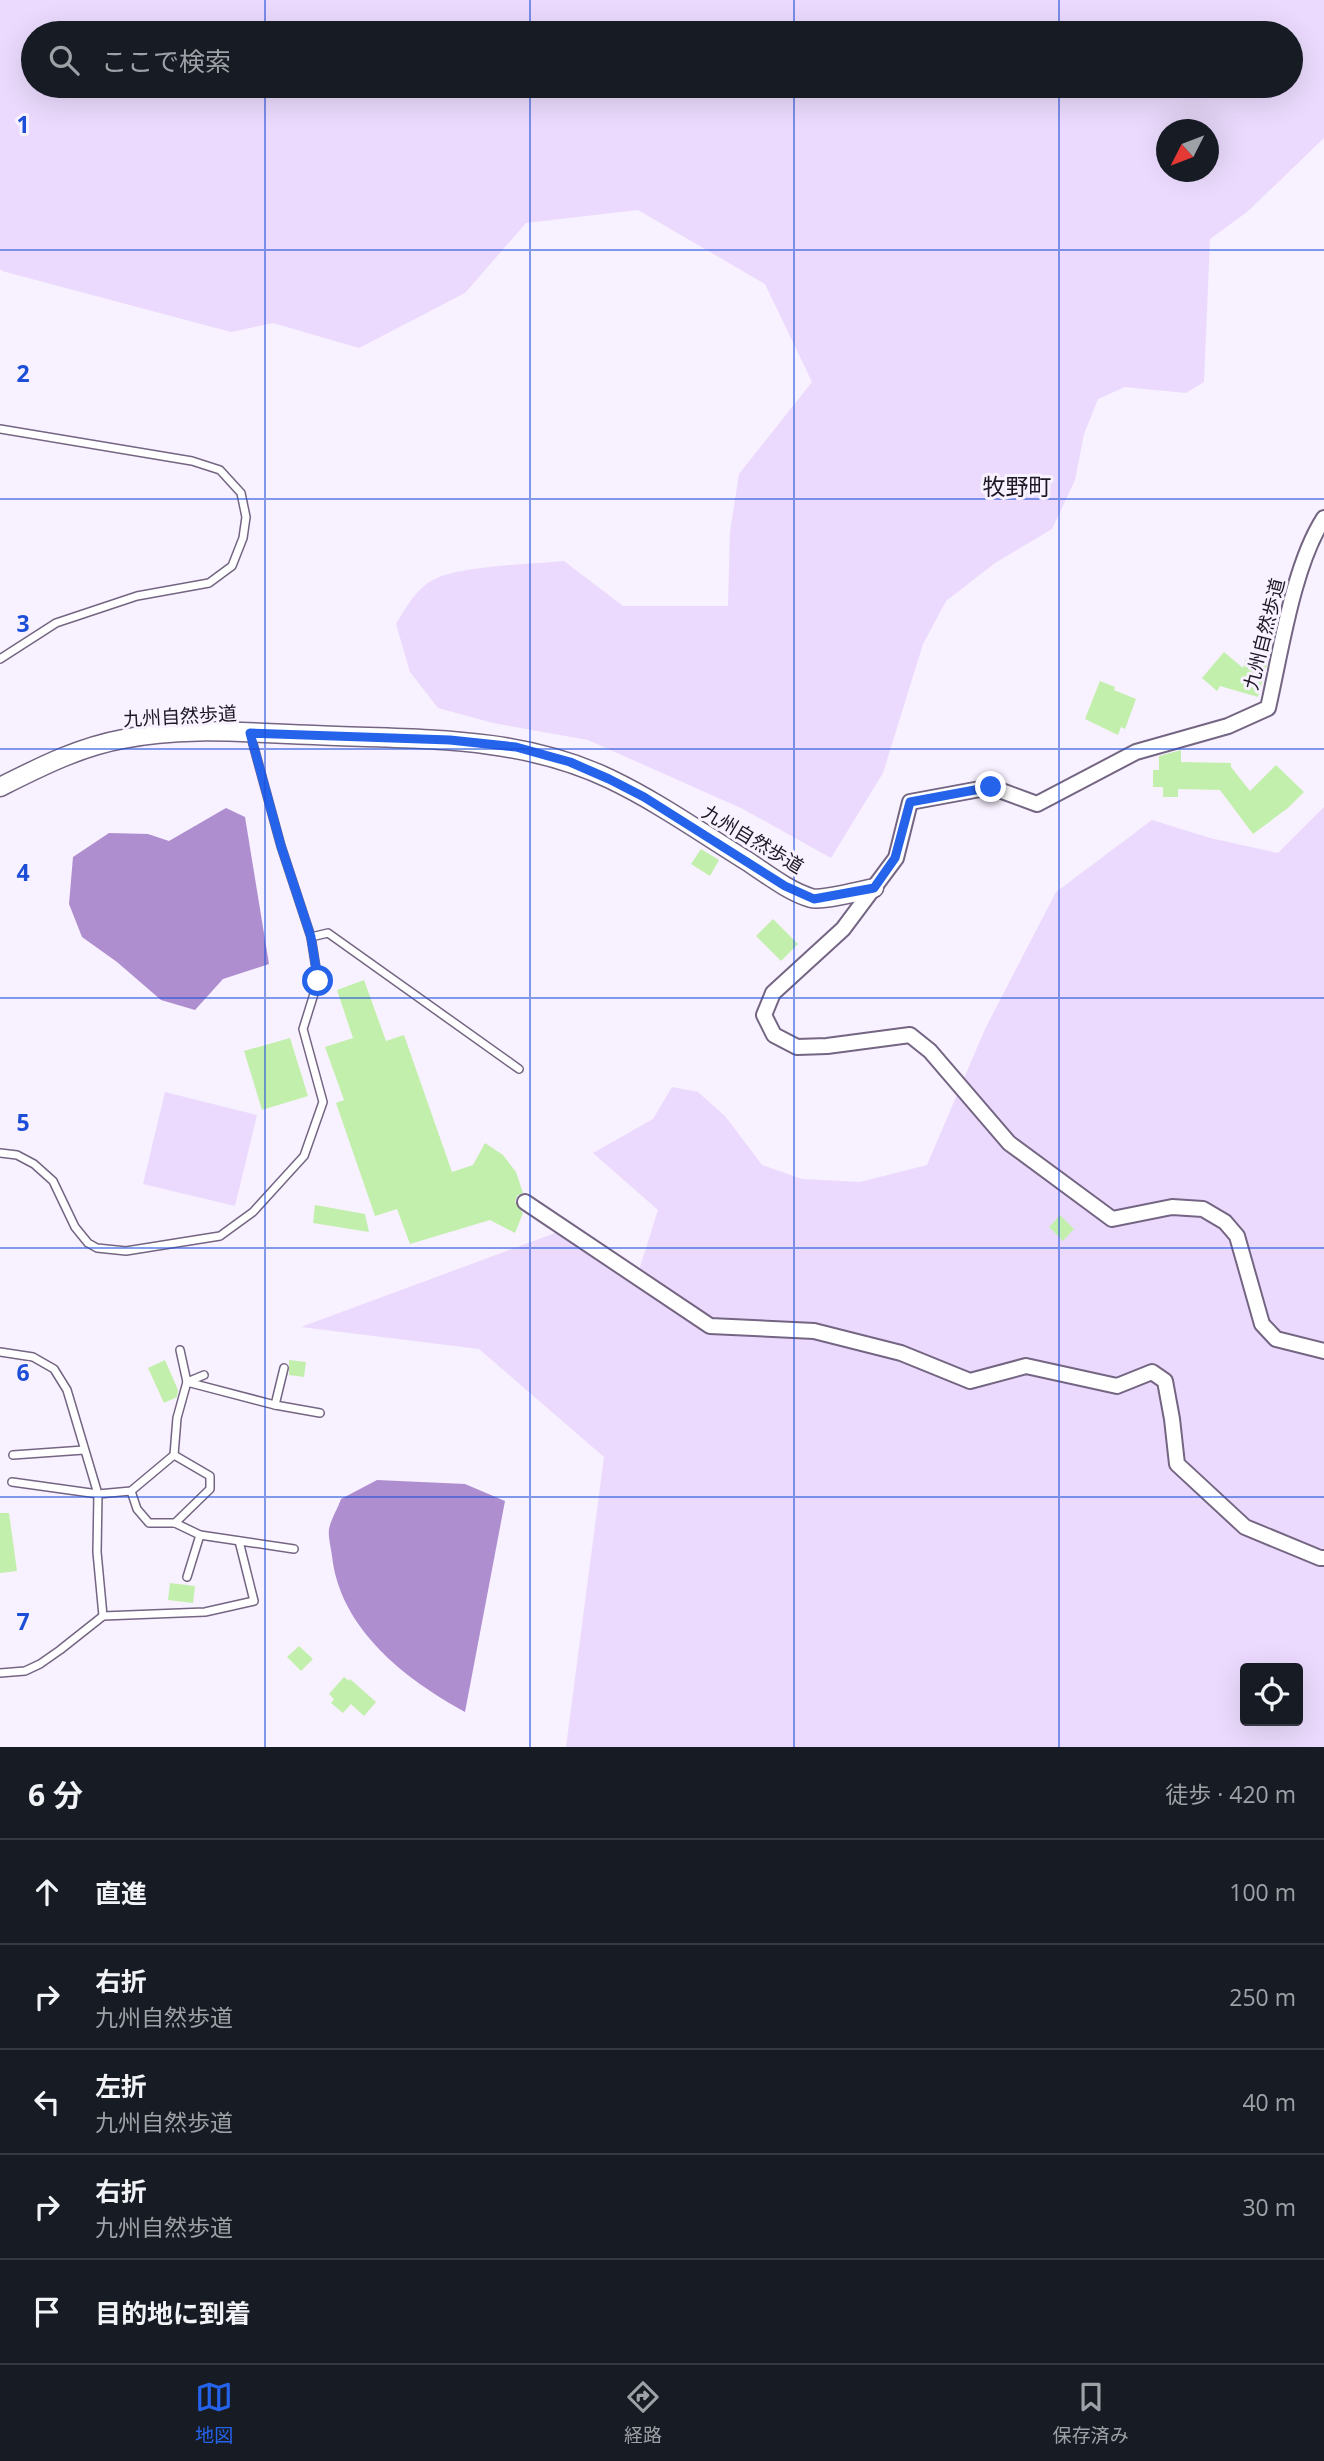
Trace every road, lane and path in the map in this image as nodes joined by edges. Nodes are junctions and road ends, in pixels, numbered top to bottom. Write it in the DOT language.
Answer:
graph roads {
  1 [pos="0,429"];
  2 [pos="1324,518"];
  3 [pos="0,659"];
  4 [pos="250,733"];
  5 [pos="0,787"];
  6 [pos="874,888"];
  7 [pos="311,937"];
  8 [pos="519,1069"];
  9 [pos="0,1153"];
  10 [pos="525,1202"];
  11 [pos="180,1350"];
  12 [pos="1324,1351"];
  13 [pos="0,1352"];
  14 [pos="284,1368"];
  15 [pos="204,1375"];
  16 [pos="187,1382"];
  17 [pos="275,1405"];
  18 [pos="320,1413"];
  19 [pos="84,1450"];
  20 [pos="13,1455"];
  21 [pos="174,1455"];
  22 [pos="12,1482"];
  23 [pos="131,1491"];
  24 [pos="98,1494"];
  25 [pos="175,1523"];
  26 [pos="200,1535"];
  27 [pos="239,1541"];
  28 [pos="294,1549"];
  29 [pos="1324,1558"];
  30 [pos="187,1577"];
  31 [pos="103,1616"];
  32 [pos="0,1672"];
  1 -- 3 [label="lane"];
  2 -- 6 [label="street, 九州自然歩道"];
  4 -- 5 [label="street, 九州自然歩道"];
  4 -- 6 [label="street, 九州自然歩道"];
  4 -- 7 [label="lane"];
  6 -- 12 [label="street"];
  7 -- 8 [label="lane"];
  7 -- 9 [label="lane"];
  10 -- 29 [label="street"];
  11 -- 16 [label="lane"];
  13 -- 19 [label="lane"];
  14 -- 17 [label="lane"];
  15 -- 16 [label="lane"];
  16 -- 17 [label="lane"];
  16 -- 21 [label="lane"];
  17 -- 18 [label="lane"];
  19 -- 20 [label="lane"];
  19 -- 24 [label="lane"];
  21 -- 23 [label="lane"];
  21 -- 25 [label="lane"];
  22 -- 24 [label="lane"];
  23 -- 24 [label="lane"];
  23 -- 25 [label="lane"];
  24 -- 31 [label="lane"];
  25 -- 26 [label="lane"];
  26 -- 27 [label="lane"];
  26 -- 30 [label="lane"];
  27 -- 28 [label="lane"];
  27 -- 31 [label="lane"];
  31 -- 32 [label="lane"];
}
